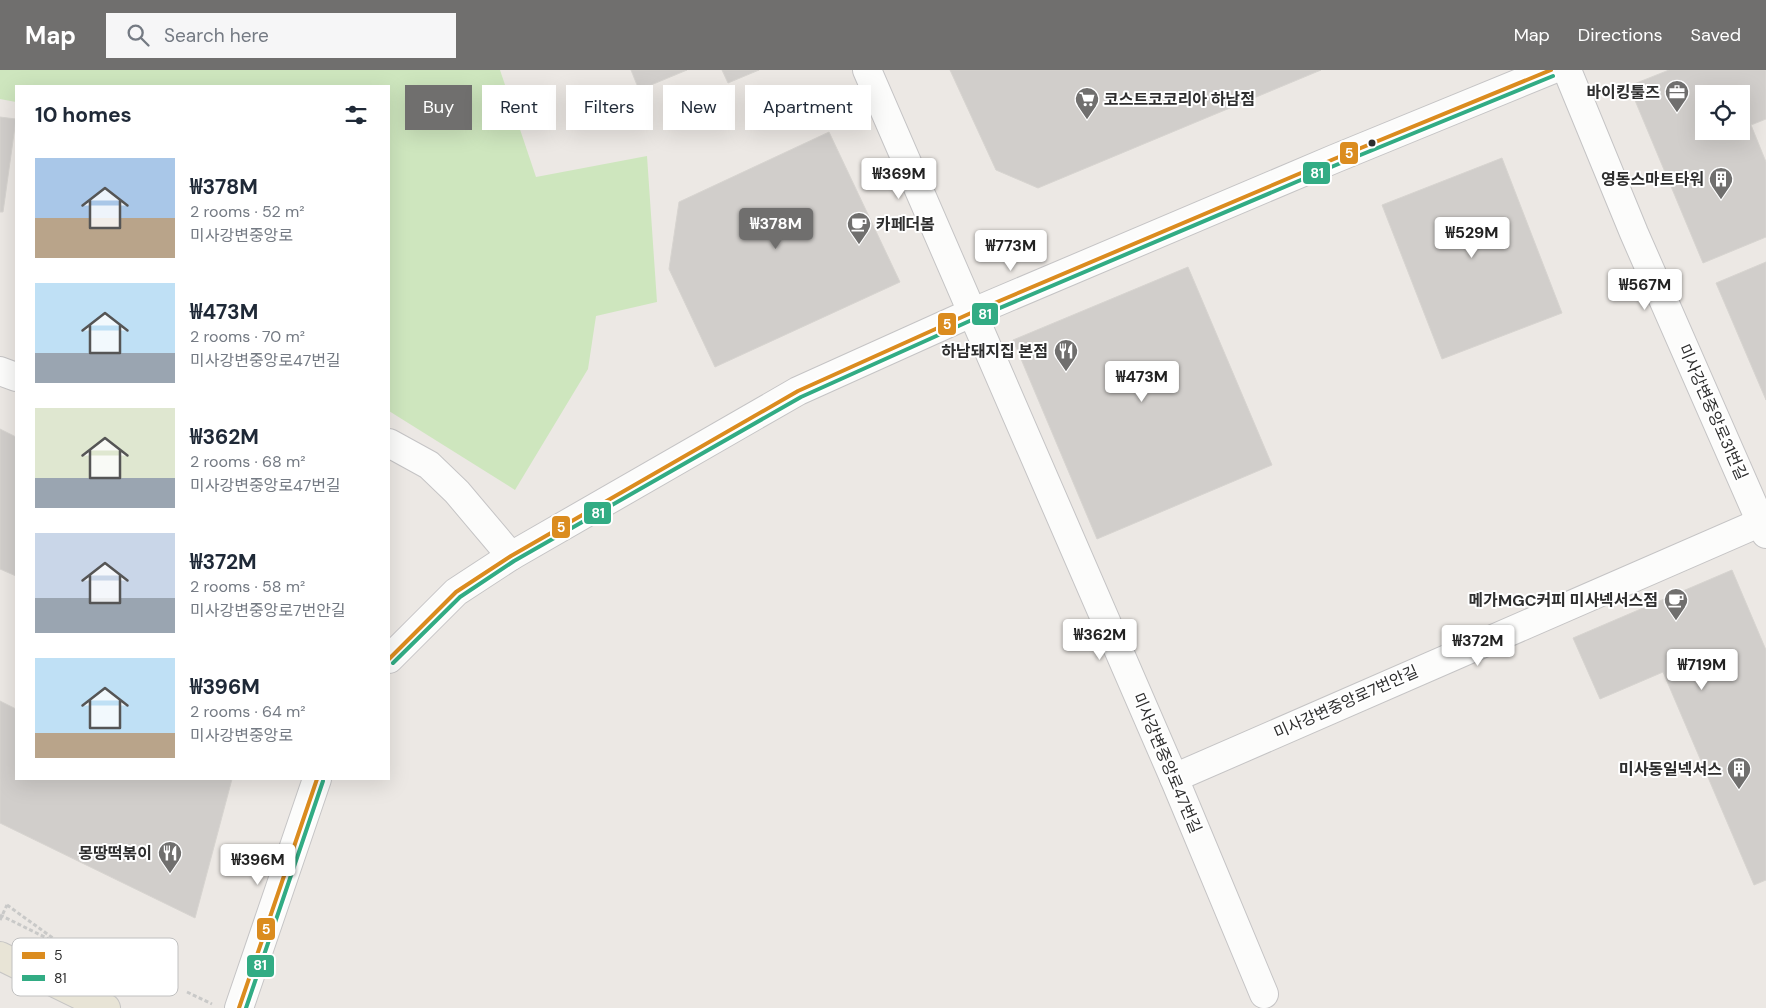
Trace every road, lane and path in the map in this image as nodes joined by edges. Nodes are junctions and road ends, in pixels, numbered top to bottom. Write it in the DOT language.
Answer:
graph roads {
  1 [pos="867,70"];
  2 [pos="1551,70"];
  3 [pos="1567,70"];
  4 [pos="971,313"];
  5 [pos="0,371"];
  6 [pos="15,377"];
  7 [pos="390,444"];
  8 [pos="1764,525"];
  9 [pos="511,556"];
  10 [pos="390,658"];
  11 [pos="1174,778"];
  12 [pos="317,780"];
  13 [pos="0,915"];
  14 [pos="0,920"];
  15 [pos="48,938"];
  16 [pos="53,938"];
  17 [pos="0,956"];
  18 [pos="12,962"];
  19 [pos="187,992"];
  20 [pos="1264,994"];
  21 [pos="82,996"];
  22 [pos="106,1008"];
  23 [pos="220,1008"];
  24 [pos="239,1008"];
  1 -- 4 [label="street, 미사강변중앙로47번길"];
  2 -- 4 [label="street"];
  3 -- 8 [label="street, 미사강변중앙로31번길"];
  4 -- 9 [label="street"];
  4 -- 11 [label="street, 미사강변중앙로47번길"];
  5 -- 6 [label="street"];
  7 -- 9 [label="street"];
  8 -- 11 [label="street, 미사강변중앙로7번안길"];
  9 -- 10 [label="street"];
  11 -- 20 [label="street, 미사강변중앙로47번길"];
  12 -- 24 [label="street"];
  13 -- 15 [label="path"];
  14 -- 16 [label="path, bridge"];
  17 -- 18 [label="main road"];
  19 -- 23 [label="path"];
  21 -- 22 [label="main road"];
}
